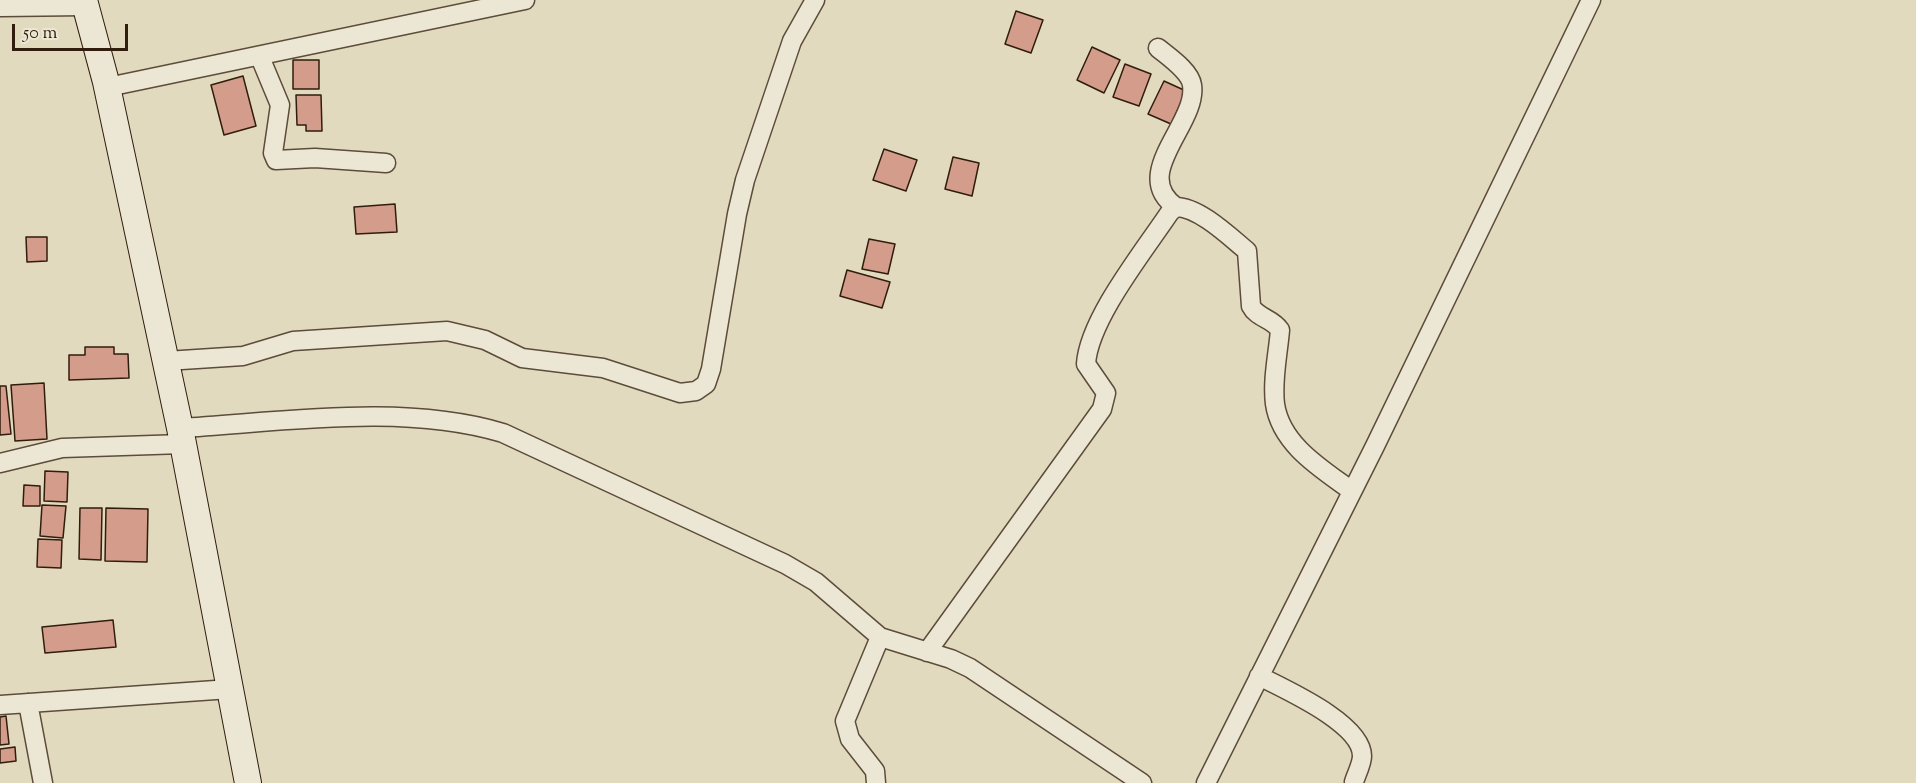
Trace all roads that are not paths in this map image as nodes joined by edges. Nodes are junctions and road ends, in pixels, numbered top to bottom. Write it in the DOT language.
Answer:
graph roads {
  1 [pos="525,0"];
  2 [pos="815,0"];
  3 [pos="1591,0"];
  4 [pos="85,3"];
  5 [pos="0,7"];
  6 [pos="1158,48"];
  7 [pos="260,57"];
  8 [pos="108,87"];
  9 [pos="386,163"];
  10 [pos="1176,207"];
  11 [pos="166,362"];
  12 [pos="182,436"];
  13 [pos="0,463"];
  14 [pos="1352,491"];
  15 [pos="880,637"];
  16 [pos="927,652"];
  17 [pos="1259,676"];
  18 [pos="230,689"];
  19 [pos="28,703"];
  20 [pos="0,705"];
  21 [pos="1354,782"];
  22 [pos="43,783"];
  23 [pos="249,783"];
  24 [pos="876,783"];
  25 [pos="1142,783"];
  26 [pos="1206,783"];
  1 -- 7 [label="street"];
  2 -- 11 [label="street"];
  3 -- 14 [label="street"];
  4 -- 5 [label="street"];
  4 -- 8 [label="main road"];
  6 -- 10 [label="street"];
  7 -- 8 [label="street"];
  7 -- 9 [label="street"];
  8 -- 11 [label="main road"];
  10 -- 14 [label="street"];
  10 -- 16 [label="street"];
  11 -- 12 [label="main road"];
  12 -- 13 [label="street"];
  12 -- 15 [label="street"];
  12 -- 18 [label="main road"];
  14 -- 17 [label="street"];
  15 -- 16 [label="street"];
  15 -- 24 [label="street"];
  16 -- 25 [label="street"];
  17 -- 21 [label="street"];
  17 -- 26 [label="street"];
  18 -- 19 [label="street"];
  18 -- 23 [label="main road"];
  19 -- 20 [label="street"];
  19 -- 22 [label="street"];
}
